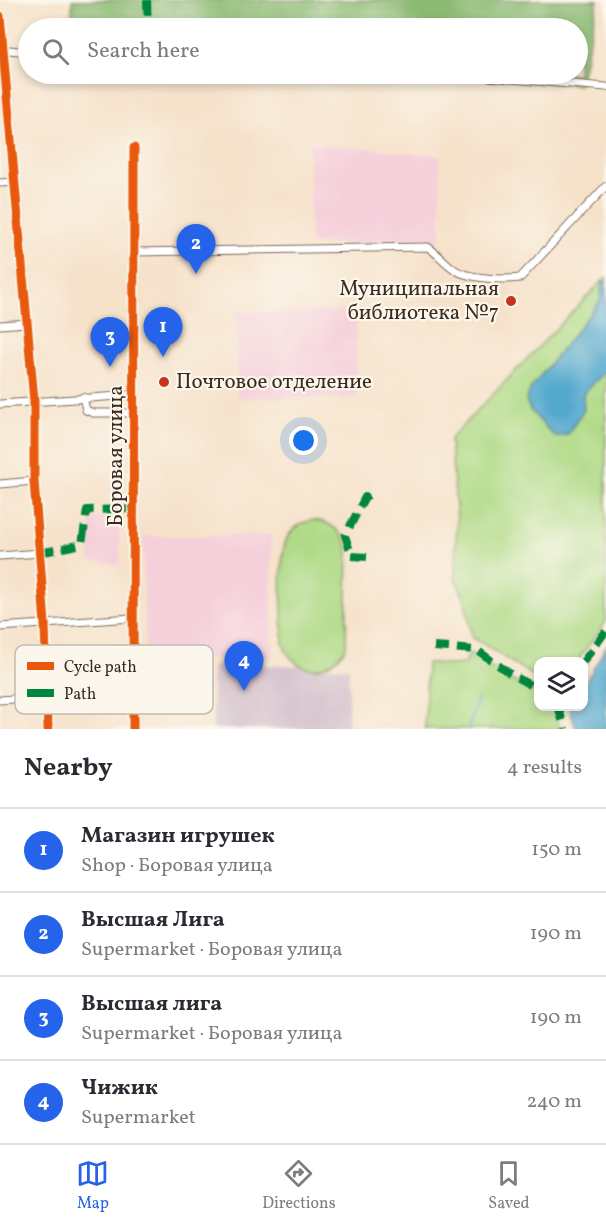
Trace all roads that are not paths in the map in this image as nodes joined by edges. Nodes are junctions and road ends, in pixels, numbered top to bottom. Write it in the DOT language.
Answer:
graph roads {
  1 [pos="0,16"];
  2 [pos="1,49"];
  3 [pos="18,51"];
  4 [pos="570,84"];
  5 [pos="606,87"];
  6 [pos="3,101"];
  7 [pos="134,148"];
  8 [pos="14,182"];
  9 [pos="0,183"];
  10 [pos="606,186"];
  11 [pos="134,252"];
  12 [pos="27,323"];
  13 [pos="0,325"];
  14 [pos="134,395"];
  15 [pos="83,397"];
  16 [pos="34,401"];
  17 [pos="0,404"];
  18 [pos="134,413"];
  19 [pos="34,481"];
  20 [pos="0,484"];
  21 [pos="40,553"];
  22 [pos="0,556"];
  23 [pos="133,618"];
  24 [pos="45,624"];
  25 [pos="0,627"];
  26 [pos="46,645"];
  27 [pos="133,645"];
  28 [pos="15,699"];
  29 [pos="0,700"];
  1 -- 2 [label="street"];
  2 -- 3 [label="street"];
  2 -- 6 [label="street"];
  4 -- 5 [label="street"];
  6 -- 8 [label="street"];
  7 -- 11 [label="street, Боровая улица"];
  8 -- 9 [label="street"];
  8 -- 12 [label="street"];
  10 -- 11 [label="street"];
  11 -- 14 [label="street, Боровая улица"];
  12 -- 13 [label="street"];
  12 -- 16 [label="street"];
  14 -- 15 [label="street"];
  14 -- 18 [label="street, Боровая улица"];
  15 -- 16 [label="street"];
  15 -- 18 [label="street"];
  16 -- 17 [label="street"];
  16 -- 19 [label="street"];
  18 -- 23 [label="street, Боровая улица"];
  19 -- 20 [label="street"];
  19 -- 21 [label="street"];
  21 -- 22 [label="street"];
  21 -- 24 [label="street"];
  23 -- 24 [label="street"];
  23 -- 27 [label="street, Боровая улица"];
  24 -- 25 [label="street"];
  24 -- 26 [label="street"];
  28 -- 29 [label="street"];
}
